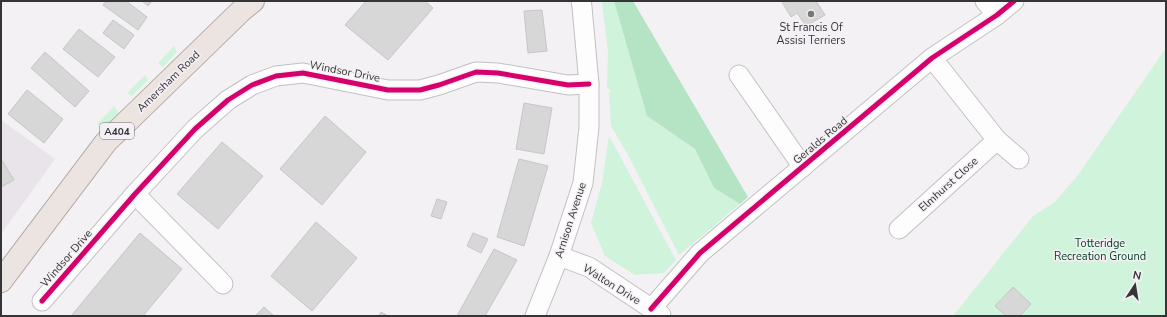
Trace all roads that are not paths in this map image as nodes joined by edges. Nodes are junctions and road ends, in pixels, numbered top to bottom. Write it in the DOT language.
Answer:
graph roads {
  1 [pos="253,1"];
  2 [pos="581,1"];
  3 [pos="985,1"];
  4 [pos="1014,1"];
  5 [pos="997,15"];
  6 [pos="932,58"];
  7 [pos="739,75"];
  8 [pos="589,84"];
  9 [pos="997,140"];
  10 [pos="1019,159"];
  11 [pos="803,167"];
  12 [pos="134,194"];
  13 [pos="899,228"];
  14 [pos="559,256"];
  15 [pos="1,281"];
  16 [pos="223,284"];
  17 [pos="42,301"];
  18 [pos="657,312"];
  19 [pos="535,316"];
  1 -- 15 [label="main road, Amersham Road / A404"];
  2 -- 8 [label="street, Arnison Avenue"];
  3 -- 5 [label="street"];
  4 -- 5 [label="street, Geralds Road"];
  5 -- 6 [label="street, Geralds Road"];
  6 -- 9 [label="street"];
  6 -- 11 [label="street, Geralds Road"];
  7 -- 11 [label="street"];
  8 -- 12 [label="street, Windsor Drive"];
  8 -- 14 [label="street, Arnison Avenue"];
  9 -- 10 [label="street"];
  9 -- 13 [label="street, Elmhurst Close"];
  11 -- 18 [label="street, Geralds Road"];
  12 -- 16 [label="street"];
  12 -- 17 [label="street, Windsor Drive"];
  14 -- 18 [label="street, Walton Drive"];
  14 -- 19 [label="street, Arnison Avenue"];
}
